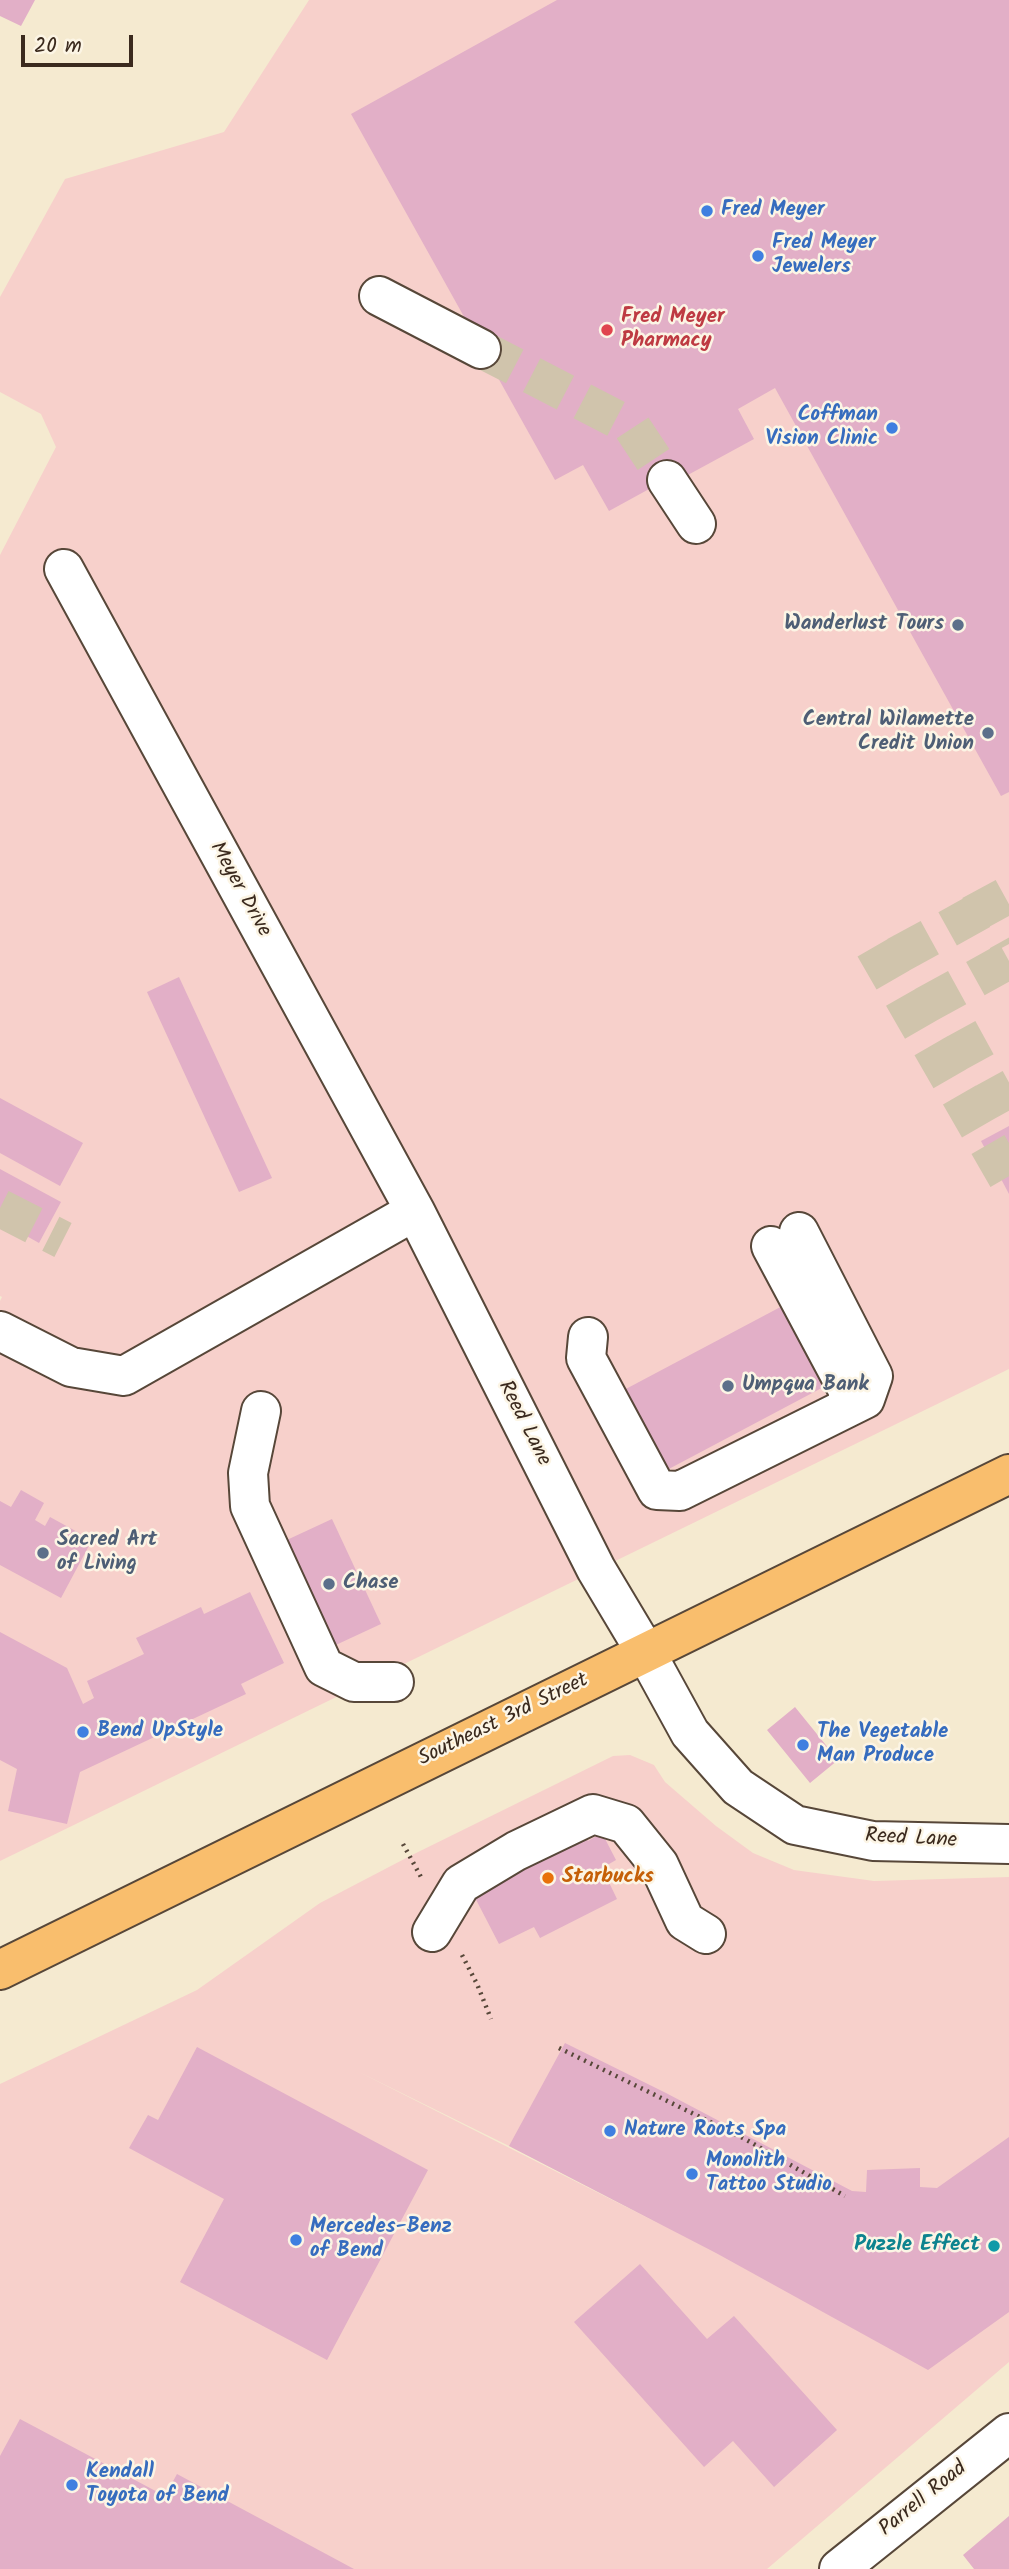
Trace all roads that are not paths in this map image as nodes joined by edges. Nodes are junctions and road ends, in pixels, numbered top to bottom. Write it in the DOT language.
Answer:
graph roads {
  1 [pos="379,296"];
  2 [pos="481,349"];
  3 [pos="667,480"];
  4 [pos="696,524"];
  5 [pos="64,569"];
  6 [pos="415,1211"];
  7 [pos="785,1239"];
  8 [pos="0,1331"];
  9 [pos="588,1337"];
  10 [pos="261,1411"];
  11 [pos="1009,1474"];
  12 [pos="645,1651"];
  13 [pos="394,1682"];
  14 [pos="1009,1844"];
  15 [pos="706,1934"];
  16 [pos="445,1940"];
  17 [pos="0,1970"];
  18 [pos="1009,2433"];
  19 [pos="852,2565"];
  1 -- 2 [label="street"];
  3 -- 4 [label="street"];
  5 -- 6 [label="street, Meyer Drive"];
  6 -- 8 [label="street"];
  6 -- 12 [label="street, Reed Lane"];
  7 -- 9 [label="street"];
  10 -- 13 [label="street"];
  11 -- 12 [label="main road, Southeast 3rd Street"];
  12 -- 14 [label="street, Reed Lane"];
  12 -- 17 [label="main road, Southeast 3rd Street"];
  15 -- 16 [label="street"];
  18 -- 19 [label="street, Parrell Road"];
}
